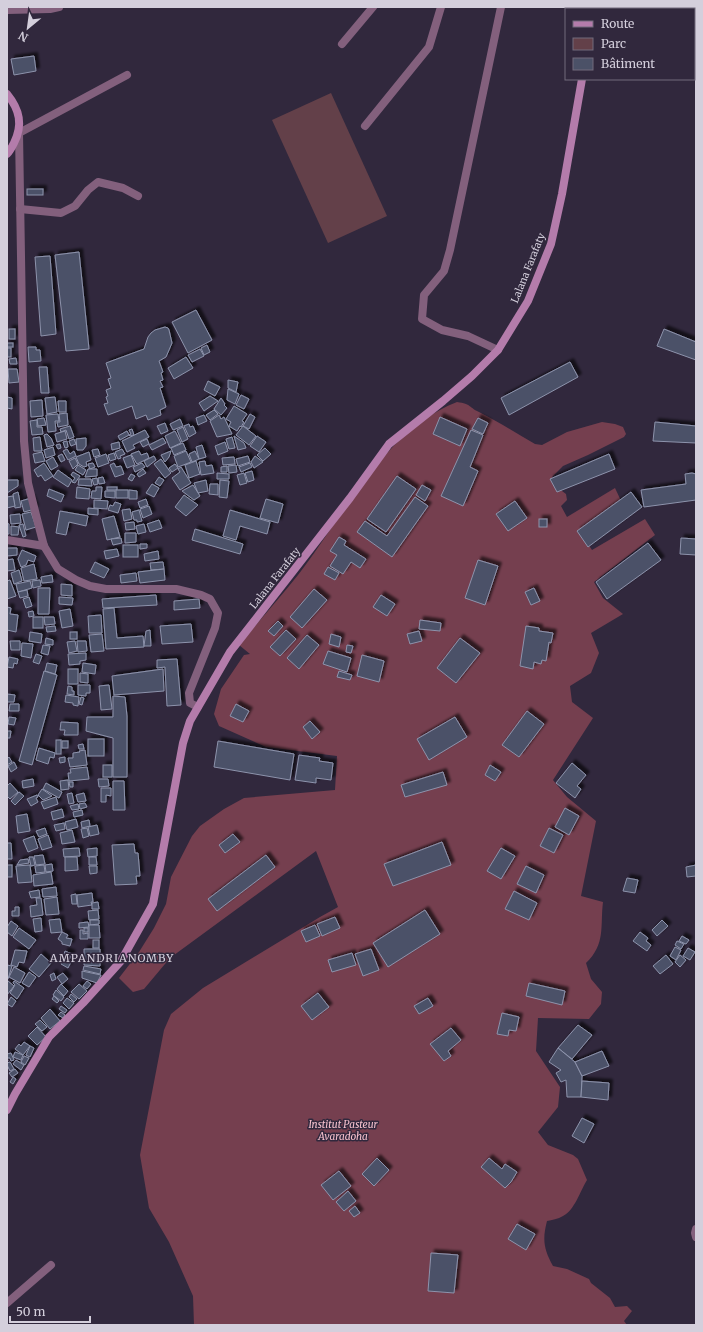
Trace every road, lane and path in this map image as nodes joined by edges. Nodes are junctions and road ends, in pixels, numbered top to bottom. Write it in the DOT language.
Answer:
graph roads {
  1 [pos="59,7"];
  2 [pos="373,7"];
  3 [pos="441,7"];
  4 [pos="501,7"];
  5 [pos="7,10"];
  6 [pos="342,44"];
  7 [pos="127,75"];
  8 [pos="582,80"];
  9 [pos="7,94"];
  10 [pos="365,126"];
  11 [pos="19,133"];
  12 [pos="7,154"];
  13 [pos="138,196"];
  14 [pos="20,209"];
  15 [pos="498,350"];
  16 [pos="7,540"];
  17 [pos="44,546"];
  18 [pos="198,707"];
  19 [pos="7,1110"];
  20 [pos="696,1230"];
  21 [pos="696,1237"];
  22 [pos="51,1265"];
  23 [pos="7,1303"];
  1 -- 5 [label="street"];
  2 -- 6 [label="street"];
  3 -- 10 [label="street"];
  4 -- 15 [label="street"];
  7 -- 11 [label="street"];
  8 -- 15 [label="main road, Lalana Farafaty"];
  9 -- 11 [label="main road"];
  11 -- 12 [label="main road"];
  11 -- 14 [label="street"];
  13 -- 14 [label="street"];
  14 -- 17 [label="street"];
  15 -- 18 [label="main road, Lalana Farafaty"];
  16 -- 17 [label="street"];
  17 -- 18 [label="street"];
  18 -- 19 [label="main road, Lalana Farafaty"];
  20 -- 21 [label="street"];
  22 -- 23 [label="street"];
}
